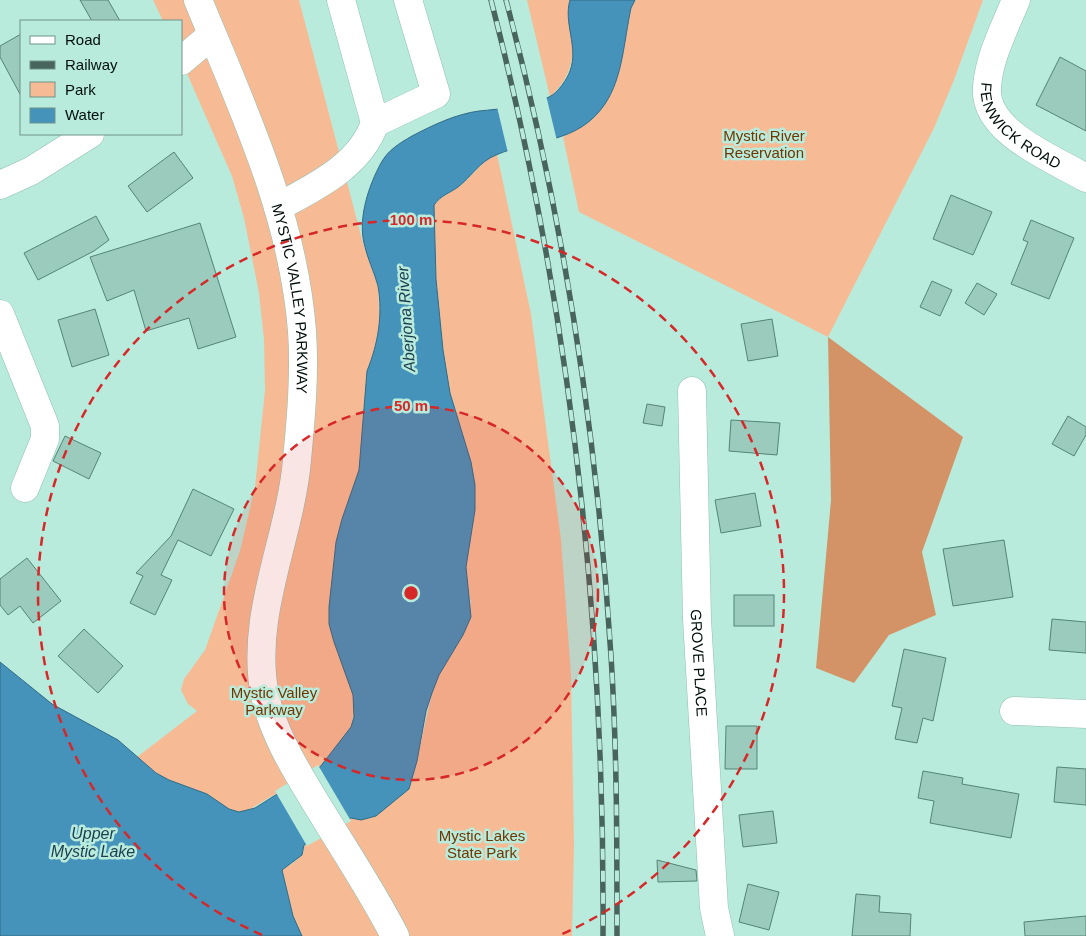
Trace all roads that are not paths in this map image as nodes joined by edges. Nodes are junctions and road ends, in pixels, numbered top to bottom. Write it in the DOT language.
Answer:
graph roads {
  1 [pos="198,0"];
  2 [pos="341,0"];
  3 [pos="408,0"];
  4 [pos="1016,0"];
  5 [pos="212,35"];
  6 [pos="182,60"];
  7 [pos="375,123"];
  8 [pos="88,135"];
  9 [pos="1086,178"];
  10 [pos="0,185"];
  11 [pos="278,207"];
  12 [pos="0,314"];
  13 [pos="692,391"];
  14 [pos="25,488"];
  15 [pos="1014,711"];
  16 [pos="1086,714"];
  17 [pos="395,936"];
  18 [pos="720,936"];
  1 -- 5 [label="street, MYSTIC VALLEY PARKWAY"];
  2 -- 7 [label="street"];
  3 -- 7 [label="street"];
  4 -- 9 [label="street, FENWICK ROAD"];
  5 -- 6 [label="street"];
  5 -- 11 [label="street, MYSTIC VALLEY PARKWAY"];
  7 -- 11 [label="street"];
  8 -- 10 [label="street"];
  11 -- 17 [label="street, MYSTIC VALLEY PARKWAY"];
  12 -- 14 [label="street"];
  13 -- 18 [label="street, GROVE PLACE"];
  15 -- 16 [label="street"];
}
